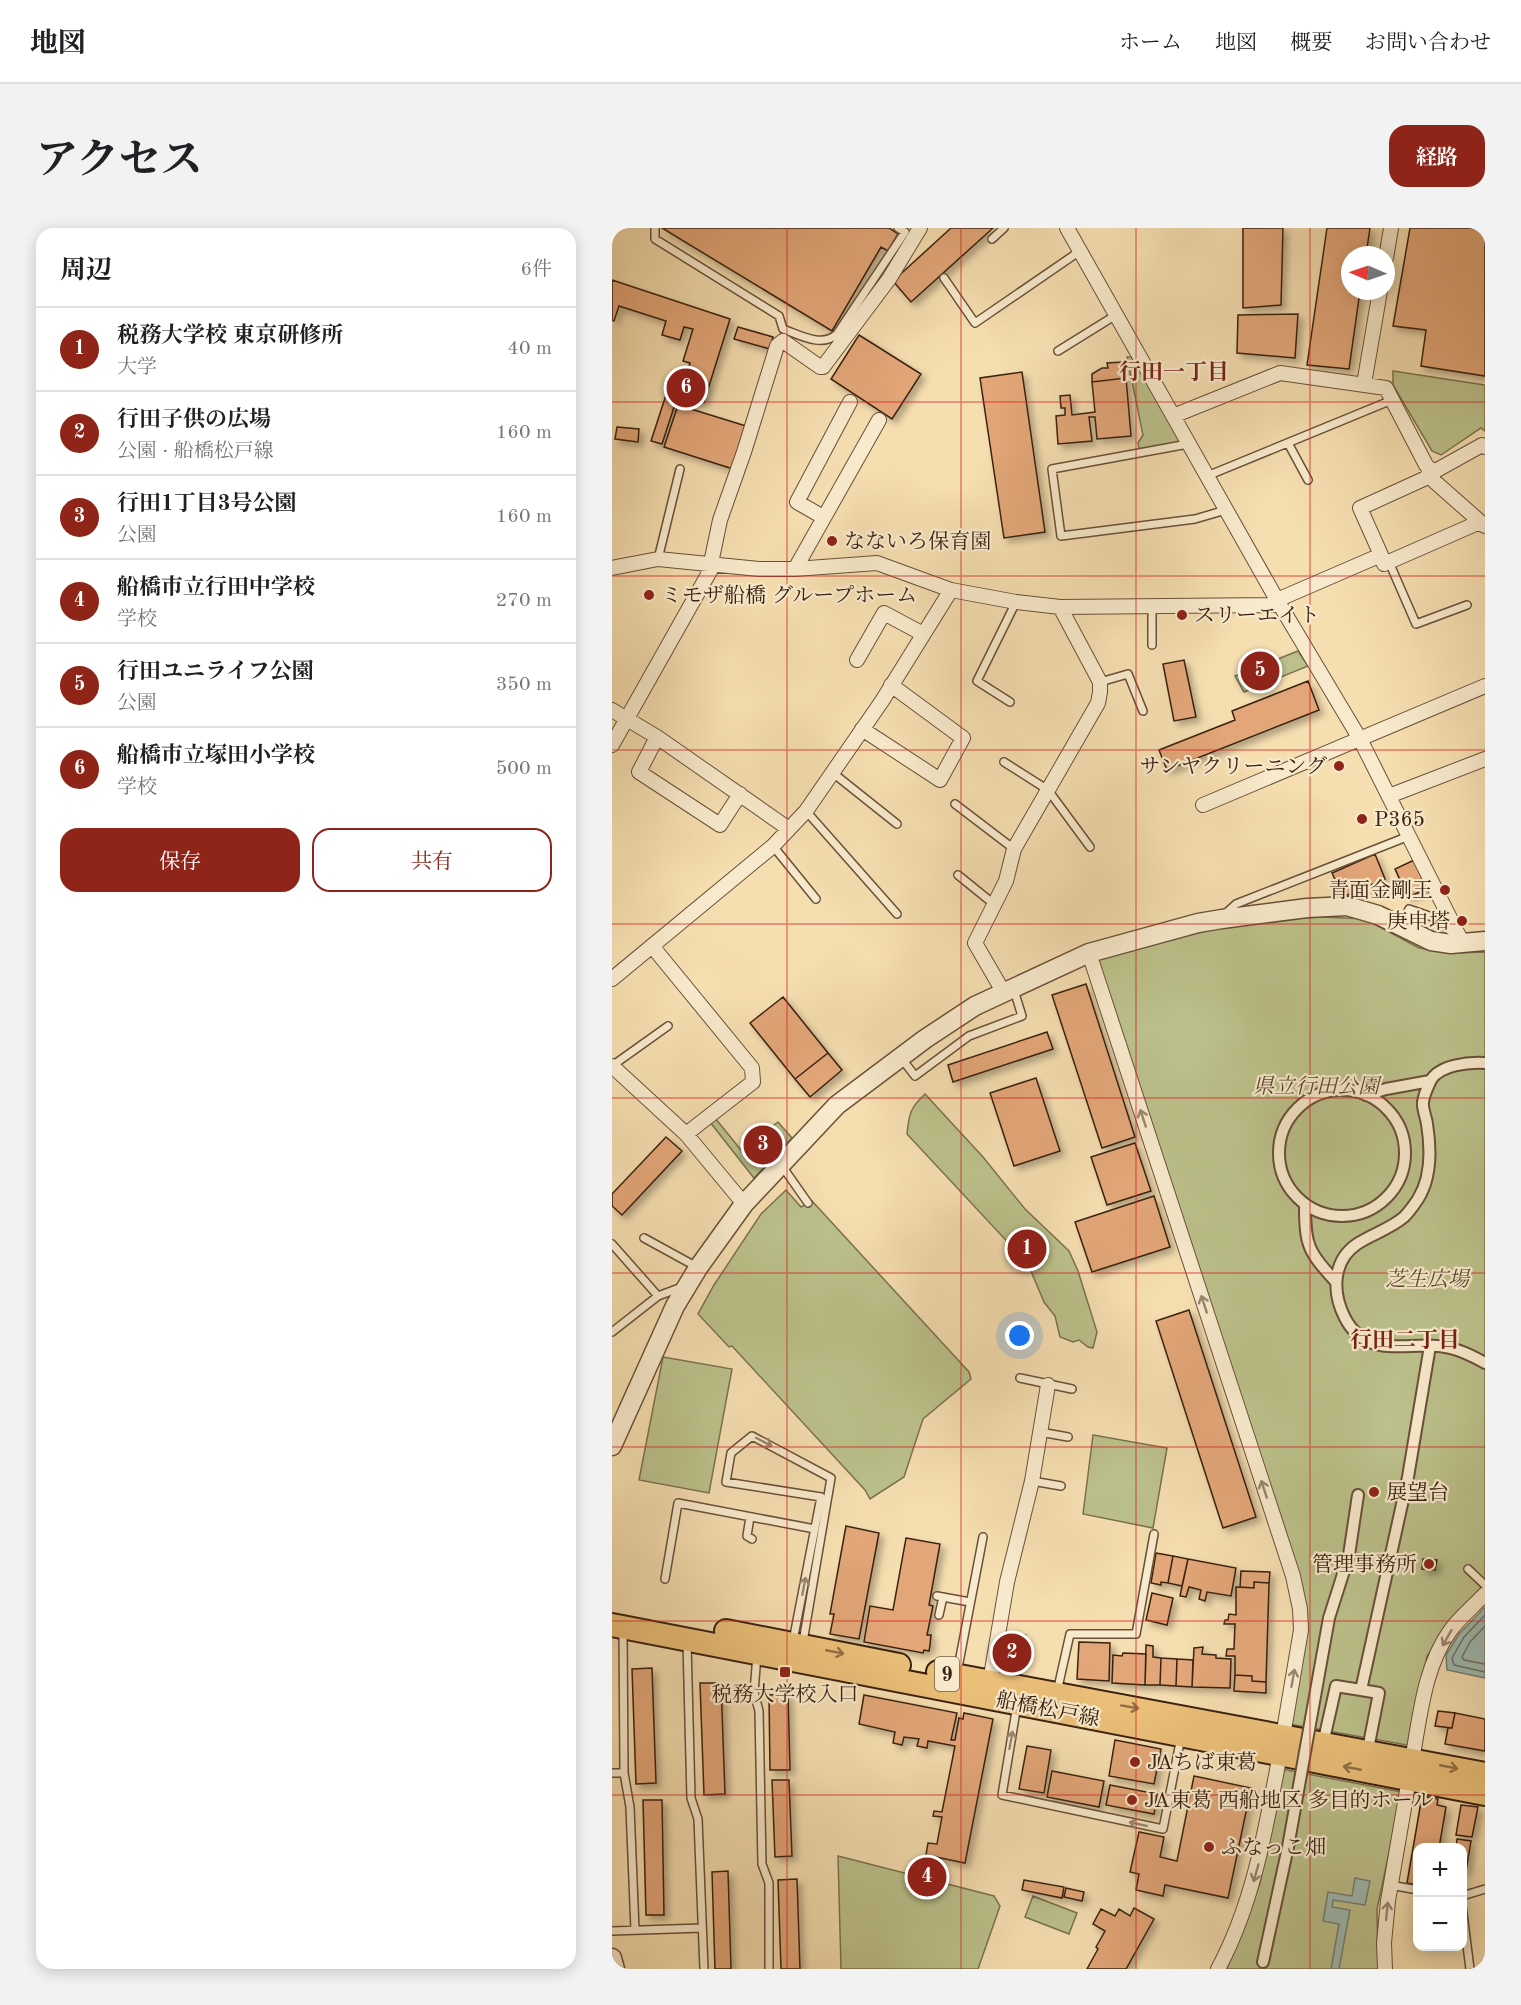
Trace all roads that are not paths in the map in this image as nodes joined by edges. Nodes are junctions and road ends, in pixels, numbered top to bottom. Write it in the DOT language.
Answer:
graph roads {
  1 [pos="654,228"];
  2 [pos="898,228"];
  3 [pos="920,228"];
  4 [pos="1004,228"];
  5 [pos="1067,228"];
  6 [pos="1391,228"];
  7 [pos="992,239"];
  8 [pos="1388,246"];
  9 [pos="1080,251"];
  10 [pos="944,278"];
  11 [pos="1378,300"];
  12 [pos="1116,315"];
  13 [pos="1058,351"];
  14 [pos="1364,384"];
  15 [pos="1392,400"];
  16 [pos="850,402"];
  17 [pos="1173,416"];
  18 [pos="879,420"];
  19 [pos="1287,442"];
  20 [pos="1189,444"];
  21 [pos="1485,447"];
  22 [pos="680,469"];
  23 [pos="1431,470"];
  24 [pos="1207,476"];
  25 [pos="1308,480"];
  26 [pos="1226,510"];
  27 [pos="823,517"];
  28 [pos="1482,524"];
  29 [pos="658,558"];
  30 [pos="1385,559"];
  31 [pos="712,563"];
  32 [pos="612,568"];
  33 [pos="795,569"];
  34 [pos="951,590"];
  35 [pos="1017,602"];
  36 [pos="1279,603"];
  37 [pos="1467,605"];
  38 [pos="1152,606"];
  39 [pos="1060,607"];
  40 [pos="923,634"];
  41 [pos="1152,645"];
  42 [pos="857,660"];
  43 [pos="1100,682"];
  44 [pos="891,685"];
  45 [pos="1485,686"];
  46 [pos="1010,702"];
  47 [pos="612,710"];
  48 [pos="1143,711"];
  49 [pos="627,718"];
  50 [pos="862,729"];
  51 [pos="657,736"];
  52 [pos="1360,739"];
  53 [pos="612,745"];
  54 [pos="1485,759"];
  55 [pos="1004,762"];
  56 [pos="833,773"];
  57 [pos="1048,790"];
  58 [pos="740,794"];
  59 [pos="1389,796"];
  60 [pos="955,804"];
  61 [pos="1203,805"];
  62 [pos="806,811"];
  63 [pos="897,824"];
  64 [pos="789,829"];
  65 [pos="1409,836"];
  66 [pos="773,846"];
  67 [pos="1090,847"];
  68 [pos="1014,849"];
  69 [pos="958,875"];
  70 [pos="816,899"];
  71 [pos="994,905"];
  72 [pos="897,914"];
  73 [pos="1222,919"];
  74 [pos="1485,941"];
  75 [pos="1463,944"];
  76 [pos="652,946"];
  77 [pos="1089,953"];
  78 [pos="612,979"];
  79 [pos="1009,991"];
  80 [pos="668,1026"];
  81 [pos="900,1057"];
  82 [pos="1485,1063"];
  83 [pos="612,1066"];
  84 [pos="1430,1081"];
  85 [pos="1366,1095"];
  86 [pos="686,1134"];
  87 [pos="781,1164"];
  88 [pos="808,1203"];
  89 [pos="744,1204"];
  90 [pos="1305,1205"];
  91 [pos="644,1238"];
  92 [pos="612,1244"];
  93 [pos="698,1268"];
  94 [pos="1336,1282"];
  95 [pos="686,1286"];
  96 [pos="658,1296"];
  97 [pos="612,1320"];
  98 [pos="615,1330"];
  99 [pos="1430,1346"];
  100 [pos="1485,1363"];
  101 [pos="1020,1378"];
  102 [pos="1048,1385"];
  103 [pos="1072,1389"];
  104 [pos="1040,1432"];
  105 [pos="1068,1437"];
  106 [pos="612,1446"];
  107 [pos="1032,1481"];
  108 [pos="1061,1486"];
  109 [pos="1358,1495"];
  110 [pos="750,1517"];
  111 [pos="815,1529"];
  112 [pos="1154,1534"];
  113 [pos="983,1537"];
  114 [pos="752,1539"];
  115 [pos="1468,1569"];
  116 [pos="665,1579"];
  117 [pos="1485,1585"];
  118 [pos="1485,1594"];
  119 [pos="970,1602"];
  120 [pos="939,1615"];
  121 [pos="616,1621"];
  122 [pos="687,1640"];
  123 [pos="797,1645"];
  124 [pos="757,1653"];
  125 [pos="956,1676"];
  126 [pos="990,1682"];
  127 [pos="1361,1690"];
  128 [pos="1057,1694"];
  129 [pos="1018,1704"];
  130 [pos="1181,1735"];
  131 [pos="1325,1735"];
  132 [pos="1370,1744"];
  133 [pos="1281,1745"];
  134 [pos="1411,1770"];
  135 [pos="612,1773"];
  136 [pos="624,1773"];
  137 [pos="1485,1774"];
  138 [pos="1485,1794"];
  139 [pos="1390,1886"];
  140 [pos="1413,1889"];
  141 [pos="1485,1889"];
  142 [pos="1467,1894"];
  143 [pos="702,1928"];
  144 [pos="635,1930"];
  145 [pos="612,1931"];
  146 [pos="1467,1945"];
  147 [pos="612,1958"];
  148 [pos="1263,1962"];
  149 [pos="615,1969"];
  150 [pos="704,1969"];
  151 [pos="769,1969"];
  152 [pos="1218,1969"];
  153 [pos="1384,1969"];
  154 [pos="1470,1969"];
  1 -- 2 [label="lane"];
  3 -- 31 [label="street"];
  4 -- 7 [label="lane"];
  5 -- 9 [label="street"];
  6 -- 8 [label="street"];
  9 -- 10 [label="lane"];
  9 -- 12 [label="street"];
  11 -- 14 [label="street"];
  12 -- 13 [label="lane"];
  12 -- 17 [label="street"];
  14 -- 15 [label="street"];
  14 -- 17 [label="street"];
  15 -- 19 [label="lane"];
  15 -- 23 [label="street"];
  16 -- 27 [label="street"];
  17 -- 20 [label="street"];
  18 -- 27 [label="street"];
  19 -- 24 [label="lane"];
  19 -- 25 [label="lane"];
  20 -- 24 [label="street"];
  20 -- 26 [label="lane"];
  21 -- 23 [label="street"];
  22 -- 29 [label="lane"];
  23 -- 28 [label="street"];
  23 -- 30 [label="street"];
  24 -- 26 [label="street"];
  26 -- 36 [label="street"];
  27 -- 33 [label="street"];
  28 -- 30 [label="street"];
  29 -- 31 [label="street"];
  29 -- 32 [label="street"];
  30 -- 36 [label="street"];
  30 -- 37 [label="lane"];
  31 -- 33 [label="street"];
  31 -- 49 [label="street"];
  33 -- 34 [label="street"];
  34 -- 35 [label="street"];
  34 -- 40 [label="street"];
  35 -- 39 [label="street"];
  35 -- 46 [label="lane"];
  36 -- 38 [label="street"];
  36 -- 52 [label="street"];
  38 -- 39 [label="street"];
  38 -- 41 [label="lane"];
  39 -- 43 [label="street"];
  40 -- 42 [label="street"];
  40 -- 44 [label="street"];
  43 -- 48 [label="lane"];
  43 -- 57 [label="street"];
  44 -- 50 [label="street"];
  44 -- 50 [label="street"];
  45 -- 52 [label="street"];
  47 -- 49 [label="street"];
  49 -- 51 [label="street"];
  49 -- 53 [label="street"];
  50 -- 56 [label="street"];
  51 -- 58 [label="street"];
  51 -- 58 [label="street"];
  52 -- 59 [label="street"];
  52 -- 61 [label="street"];
  54 -- 59 [label="street"];
  55 -- 57 [label="lane"];
  56 -- 62 [label="street"];
  56 -- 63 [label="lane"];
  57 -- 67 [label="lane"];
  57 -- 68 [label="street"];
  58 -- 64 [label="street"];
  59 -- 65 [label="street"];
  60 -- 68 [label="lane"];
  62 -- 64 [label="street"];
  62 -- 72 [label="lane"];
  64 -- 66 [label="street"];
  65 -- 73 [label="lane"];
  65 -- 75 [label="street"];
  66 -- 70 [label="lane"];
  66 -- 76 [label="street"];
  68 -- 71 [label="street"];
  69 -- 71 [label="lane"];
  71 -- 79 [label="street"];
  73 -- 75 [label="street"];
  73 -- 77 [label="street"];
  74 -- 75 [label="street"];
  76 -- 78 [label="street"];
  76 -- 86 [label="street"];
  77 -- 79 [label="street"];
  133 -- 77 [label="street, one-way"];
  79 -- 81 [label="street"];
  79 -- 81 [label="lane"];
  80 -- 83 [label="lane"];
  81 -- 87 [label="street"];
  82 -- 84 [label="street"];
  83 -- 86 [label="street"];
  84 -- 85 [label="street"];
  84 -- 94 [label="street"];
  85 -- 90 [label="street"];
  85 -- 90 [label="street"];
  86 -- 89 [label="street"];
  87 -- 88 [label="lane"];
  87 -- 89 [label="street"];
  89 -- 93 [label="street"];
  90 -- 94 [label="street"];
  91 -- 93 [label="lane"];
  92 -- 96 [label="lane"];
  93 -- 95 [label="street"];
  94 -- 99 [label="street"];
  95 -- 96 [label="lane"];
  95 -- 106 [label="street"];
  96 -- 98 [label="lane"];
  97 -- 98 [label="lane"];
  99 -- 100 [label="street"];
  99 -- 127 [label="street"];
  101 -- 102 [label="lane"];
  102 -- 103 [label="lane"];
  102 -- 104 [label="street"];
  104 -- 105 [label="lane"];
  104 -- 107 [label="street"];
  107 -- 108 [label="lane"];
  107 -- 126 [label="street"];
  109 -- 148 [label="street, bridge"];
  110 -- 111 [label="lane"];
  110 -- 114 [label="lane"];
  110 -- 116 [label="lane"];
  123 -- 111 [label="lane, one-way"];
  111 -- 123 [label="lane, one-way"];
  112 -- 128 [label="lane"];
  113 -- 119 [label="lane"];
  115 -- 117 [label="lane"];
  118 -- 134 [label="street, one-way"];
  119 -- 120 [label="lane"];
  119 -- 125 [label="lane"];
  121 -- 122 [label="main road, 船橋松戸線 / 9"];
  121 -- 123 [label="main road, 船橋松戸線 / 9"];
  121 -- 136 [label="lane"];
  122 -- 124 [label="main road, 船橋松戸線 / 9"];
  122 -- 143 [label="lane"];
  123 -- 125 [label="main road, 船橋松戸線 / 9, one-way"];
  124 -- 129 [label="main road, 船橋松戸線 / 9"];
  124 -- 151 [label="lane"];
  125 -- 126 [label="main road, 船橋松戸線 / 9"];
  126 -- 128 [label="main road, 船橋松戸線 / 9"];
  127 -- 131 [label="street"];
  127 -- 132 [label="street"];
  128 -- 133 [label="main road, 船橋松戸線 / 9, one-way"];
  129 -- 130 [label="main road, 船橋松戸線 / 9"];
  130 -- 129 [label="lane, one-way"];
  130 -- 133 [label="main road, 船橋松戸線 / 9"];
  133 -- 134 [label="main road, 船橋松戸線 / 9"];
  133 -- 152 [label="street, one-way"];
  134 -- 137 [label="main road, 船橋松戸線 / 9, one-way"];
  134 -- 138 [label="main road, 船橋松戸線 / 9"];
  134 -- 139 [label="street"];
  135 -- 136 [label="lane"];
  136 -- 144 [label="lane"];
  139 -- 140 [label="lane"];
  153 -- 139 [label="street, one-way"];
  141 -- 142 [label="lane"];
  143 -- 144 [label="lane"];
  143 -- 150 [label="lane"];
  144 -- 145 [label="lane"];
  146 -- 154 [label="lane"];
  147 -- 149 [label="street"];
}
